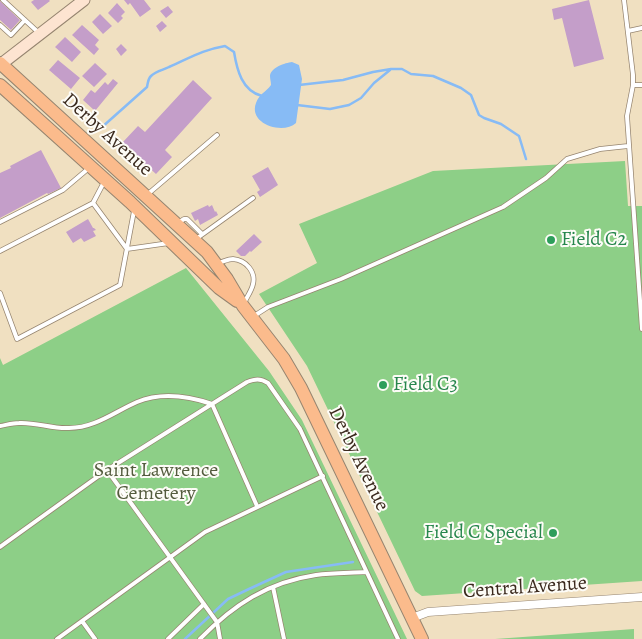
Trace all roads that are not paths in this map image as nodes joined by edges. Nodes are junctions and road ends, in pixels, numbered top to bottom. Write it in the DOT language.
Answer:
graph roads {
  1 [pos="3,0"];
  2 [pos="624,0"];
  3 [pos="81,1"];
  4 [pos="25,20"];
  5 [pos="3,26"];
  6 [pos="642,28"];
  7 [pos="628,31"];
  8 [pos="39,33"];
  9 [pos="0,64"];
  10 [pos="0,84"];
  11 [pos="642,84"];
  12 [pos="633,85"];
  13 [pos="217,135"];
  14 [pos="628,146"];
  15 [pos="91,167"];
  16 [pos="105,180"];
  17 [pos="146,196"];
  18 [pos="252,198"];
  19 [pos="93,203"];
  20 [pos="135,207"];
  21 [pos="0,222"];
  22 [pos="198,237"];
  23 [pos="171,242"];
  24 [pos="127,249"];
  25 [pos="0,251"];
  26 [pos="216,264"];
  27 [pos="0,294"];
  28 [pos="243,306"];
  29 [pos="252,317"];
  30 [pos="642,329"];
  31 [pos="212,404"];
  32 [pos="0,426"];
  33 [pos="107,470"];
  34 [pos="323,476"];
  35 [pos="257,506"];
  36 [pos="0,547"];
  37 [pos="170,557"];
  38 [pos="366,572"];
  39 [pos="273,587"];
  40 [pos="642,596"];
  41 [pos="204,604"];
  42 [pos="412,618"];
  43 [pos="82,621"];
  44 [pos="217,622"];
  45 [pos="57,639"];
  46 [pos="95,639"];
  47 [pos="168,639"];
  48 [pos="200,639"];
  49 [pos="220,639"];
  50 [pos="284,639"];
  51 [pos="398,639"];
  52 [pos="422,639"];
  1 -- 4 [label="lane"];
  2 -- 7 [label="lane"];
  3 -- 8 [label="main road"];
  4 -- 5 [label="lane"];
  4 -- 8 [label="lane"];
  6 -- 7 [label="lane"];
  7 -- 12 [label="lane"];
  8 -- 9 [label="main road"];
  9 -- 17 [label="highway, Derby Avenue"];
  10 -- 15 [label="highway, Derby Avenue"];
  11 -- 12 [label="lane"];
  12 -- 14 [label="lane"];
  13 -- 17 [label="lane"];
  14 -- 29 [label="lane"];
  14 -- 30 [label="lane"];
  15 -- 16 [label="highway, Derby Avenue"];
  15 -- 21 [label="lane"];
  16 -- 19 [label="lane"];
  16 -- 20 [label="highway, Derby Avenue"];
  17 -- 20 [label="highway"];
  17 -- 22 [label="highway, Derby Avenue"];
  18 -- 22 [label="lane"];
  19 -- 24 [label="lane"];
  19 -- 25 [label="lane"];
  20 -- 23 [label="highway, Derby Avenue"];
  20 -- 24 [label="lane"];
  22 -- 26 [label="highway, Derby Avenue"];
  23 -- 24 [label="lane"];
  23 -- 28 [label="highway, Derby Avenue"];
  24 -- 27 [label="lane"];
  26 -- 28 [label="highway, Derby Avenue"];
  26 -- 28 [label="lane"];
  28 -- 29 [label="highway, Derby Avenue"];
  29 -- 42 [label="highway, Derby Avenue"];
  31 -- 32 [label="lane"];
  31 -- 33 [label="lane"];
  31 -- 34 [label="lane"];
  31 -- 35 [label="lane"];
  33 -- 36 [label="lane"];
  33 -- 37 [label="lane"];
  34 -- 35 [label="lane"];
  34 -- 38 [label="lane"];
  35 -- 37 [label="lane"];
  37 -- 41 [label="lane"];
  37 -- 43 [label="lane"];
  38 -- 39 [label="lane"];
  38 -- 51 [label="lane"];
  39 -- 44 [label="lane"];
  39 -- 50 [label="lane"];
  40 -- 42 [label="street, Central Avenue"];
  41 -- 44 [label="lane"];
  41 -- 47 [label="lane"];
  42 -- 52 [label="highway, Derby Avenue"];
  43 -- 45 [label="lane"];
  43 -- 46 [label="lane"];
  44 -- 48 [label="lane"];
  44 -- 49 [label="lane"];
}
